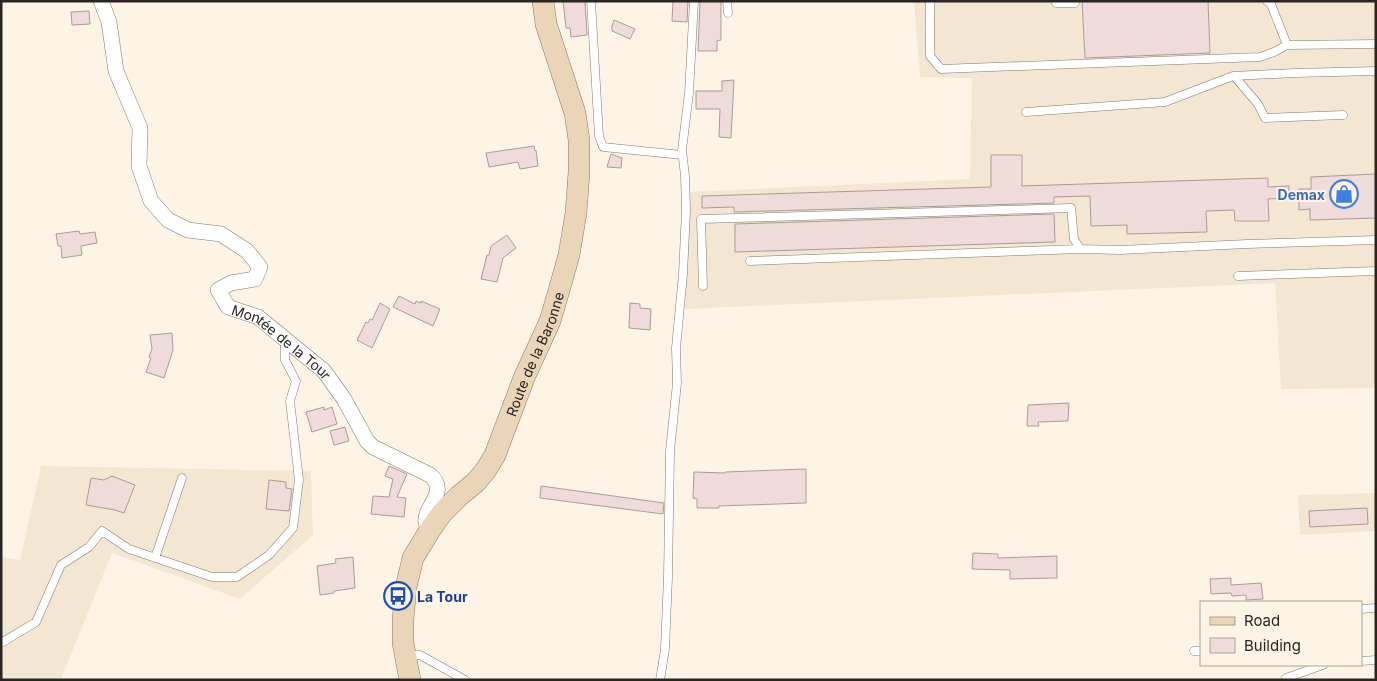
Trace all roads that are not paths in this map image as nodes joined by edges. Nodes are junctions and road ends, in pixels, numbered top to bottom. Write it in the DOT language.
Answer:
graph roads {
  1 [pos="101,1"];
  2 [pos="543,1"];
  3 [pos="592,1"];
  4 [pos="694,1"];
  5 [pos="728,1"];
  6 [pos="930,1"];
  7 [pos="1055,1"];
  8 [pos="1267,1"];
  9 [pos="1075,3"];
  10 [pos="728,13"];
  11 [pos="1376,44"];
  12 [pos="1287,45"];
  13 [pos="1376,71"];
  14 [pos="1234,76"];
  15 [pos="1026,112"];
  16 [pos="1342,115"];
  17 [pos="682,156"];
  18 [pos="1376,240"];
  19 [pos="1080,249"];
  20 [pos="750,261"];
  21 [pos="1376,271"];
  22 [pos="1238,276"];
  23 [pos="704,286"];
  24 [pos="285,338"];
  25 [pos="182,478"];
  26 [pos="430,530"];
  27 [pos="155,558"];
  28 [pos="1376,608"];
  29 [pos="1362,609"];
  30 [pos="1,643"];
  31 [pos="405,655"];
  32 [pos="1376,660"];
  33 [pos="1362,661"];
  34 [pos="1320,666"];
  35 [pos="1286,678"];
  36 [pos="410,680"];
  37 [pos="465,680"];
  38 [pos="660,680"];
  1 -- 24 [label="street, Montée de la Tour"];
  2 -- 26 [label="main road, Route de la Baronne"];
  3 -- 17 [label="lane"];
  4 -- 17 [label="lane"];
  5 -- 10 [label="lane"];
  6 -- 12 [label="lane"];
  7 -- 9 [label="lane"];
  8 -- 12 [label="lane"];
  11 -- 12 [label="lane"];
  13 -- 14 [label="lane"];
  14 -- 15 [label="lane"];
  14 -- 16 [label="lane"];
  17 -- 38 [label="lane"];
  18 -- 19 [label="lane"];
  19 -- 20 [label="lane"];
  19 -- 23 [label="lane"];
  21 -- 22 [label="lane"];
  24 -- 26 [label="street, Montée de la Tour"];
  24 -- 27 [label="lane"];
  25 -- 27 [label="lane"];
  26 -- 31 [label="main road, Route de la Baronne"];
  27 -- 30 [label="lane"];
  28 -- 29 [label="lane"];
  31 -- 36 [label="main road, Route de la Baronne"];
  31 -- 37 [label="lane"];
  32 -- 33 [label="lane"];
  34 -- 35 [label="lane"];
}
